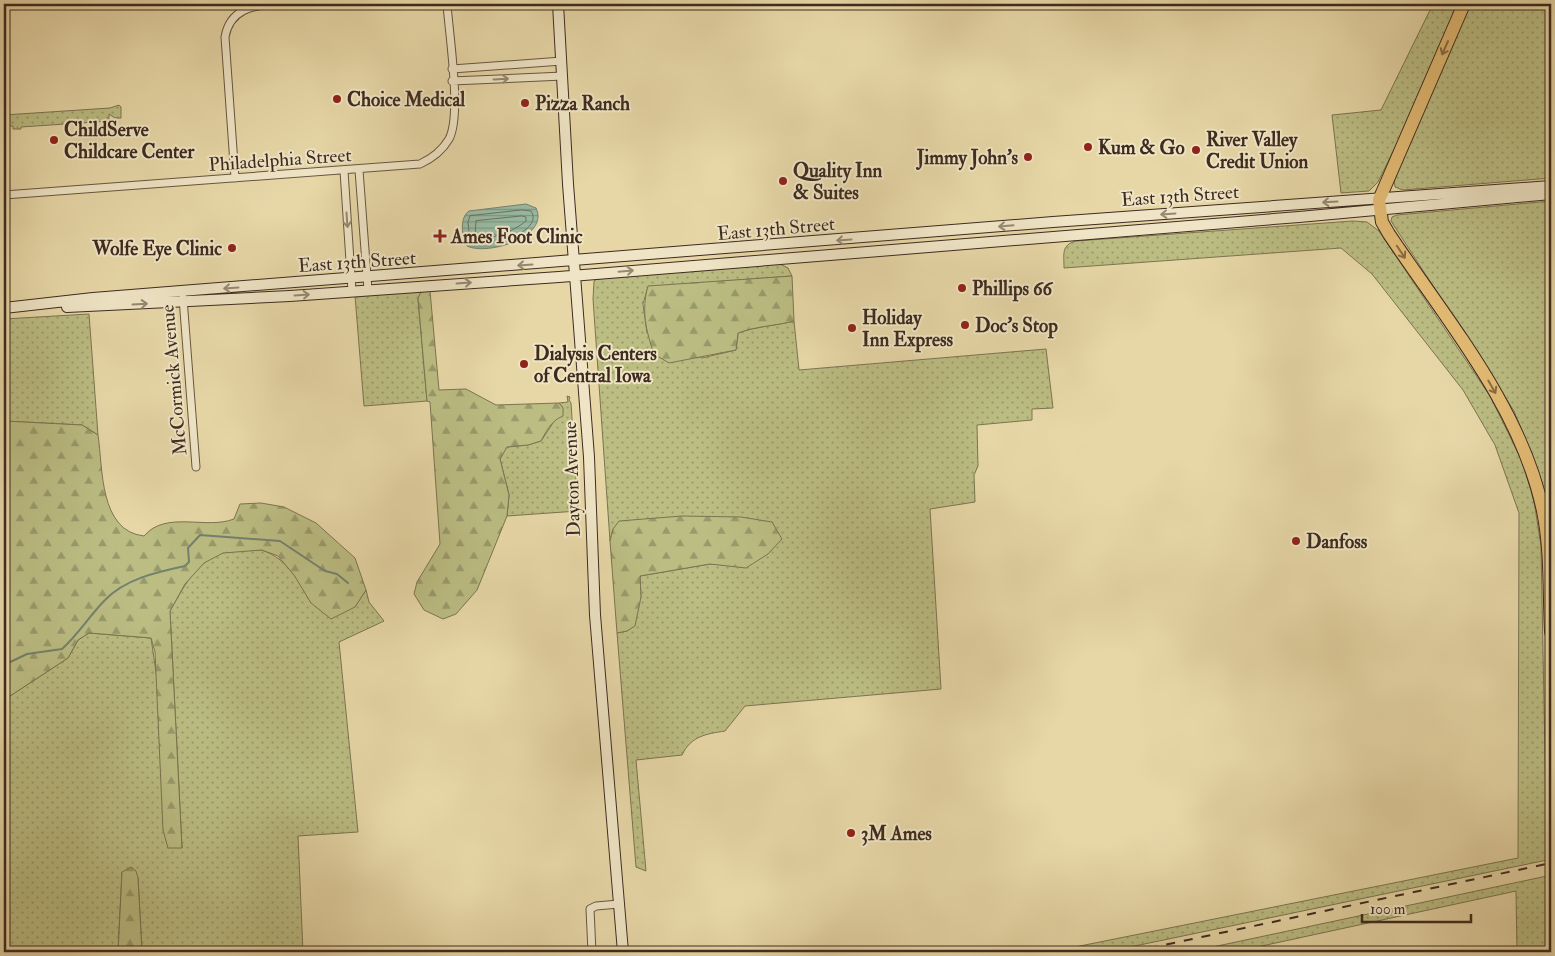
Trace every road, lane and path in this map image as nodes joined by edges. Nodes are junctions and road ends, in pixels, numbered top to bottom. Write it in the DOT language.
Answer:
graph roads {
  1 [pos="278,4"];
  2 [pos="447,4"];
  3 [pos="558,4"];
  4 [pos="1464,4"];
  5 [pos="562,62"];
  6 [pos="452,69"];
  7 [pos="563,76"];
  8 [pos="452,81"];
  9 [pos="359,170"];
  10 [pos="344,171"];
  11 [pos="235,178"];
  12 [pos="1551,186"];
  13 [pos="1551,194"];
  14 [pos="4,195"];
  15 [pos="1379,204"];
  16 [pos="574,262"];
  17 [pos="575,275"];
  18 [pos="351,278"];
  19 [pos="367,278"];
  20 [pos="368,290"];
  21 [pos="352,291"];
  22 [pos="182,296"];
  23 [pos="4,309"];
  24 [pos="196,467"];
  25 [pos="1551,632"];
  26 [pos="619,904"];
  27 [pos="592,952"];
  28 [pos="623,952"];
  1 -- 11 [label="street"];
  2 -- 6 [label="street, Philadelphia Street"];
  3 -- 5 [label="main road, Dayton Avenue"];
  4 -- 15 [label="highway, one-way"];
  5 -- 6 [label="street"];
  5 -- 7 [label="main road, Dayton Avenue"];
  6 -- 8 [label="street, Philadelphia Street"];
  8 -- 7 [label="street, one-way"];
  7 -- 16 [label="main road, Dayton Avenue"];
  8 -- 9 [label="street, Philadelphia Street"];
  9 -- 10 [label="street, Philadelphia Street"];
  9 -- 19 [label="street"];
  10 -- 11 [label="street, Philadelphia Street"];
  10 -- 18 [label="street, one-way"];
  11 -- 14 [label="street, Philadelphia Street"];
  12 -- 15 [label="main road, East 13th Street"];
  13 -- 15 [label="main road, East 13th Street"];
  15 -- 16 [label="main road, East 13th Street, one-way"];
  17 -- 15 [label="main road, East 13th Street, one-way"];
  15 -- 25 [label="highway, one-way"];
  16 -- 17 [label="main road, Dayton Avenue"];
  16 -- 19 [label="main road, East 13th Street, one-way"];
  20 -- 17 [label="main road, East 13th Street, one-way"];
  17 -- 26 [label="main road, Dayton Avenue"];
  18 -- 19 [label="main road, East 13th Street"];
  18 -- 21 [label="street"];
  18 -- 22 [label="main road, East 13th Street, one-way"];
  19 -- 20 [label="street"];
  20 -- 21 [label="main road, East 13th Street"];
  22 -- 21 [label="main road, East 13th Street, one-way"];
  22 -- 23 [label="main road, East 13th Street"];
  22 -- 24 [label="street, McCormick Avenue"];
  26 -- 27 [label="street"];
  26 -- 28 [label="main road, Dayton Avenue"];
}
